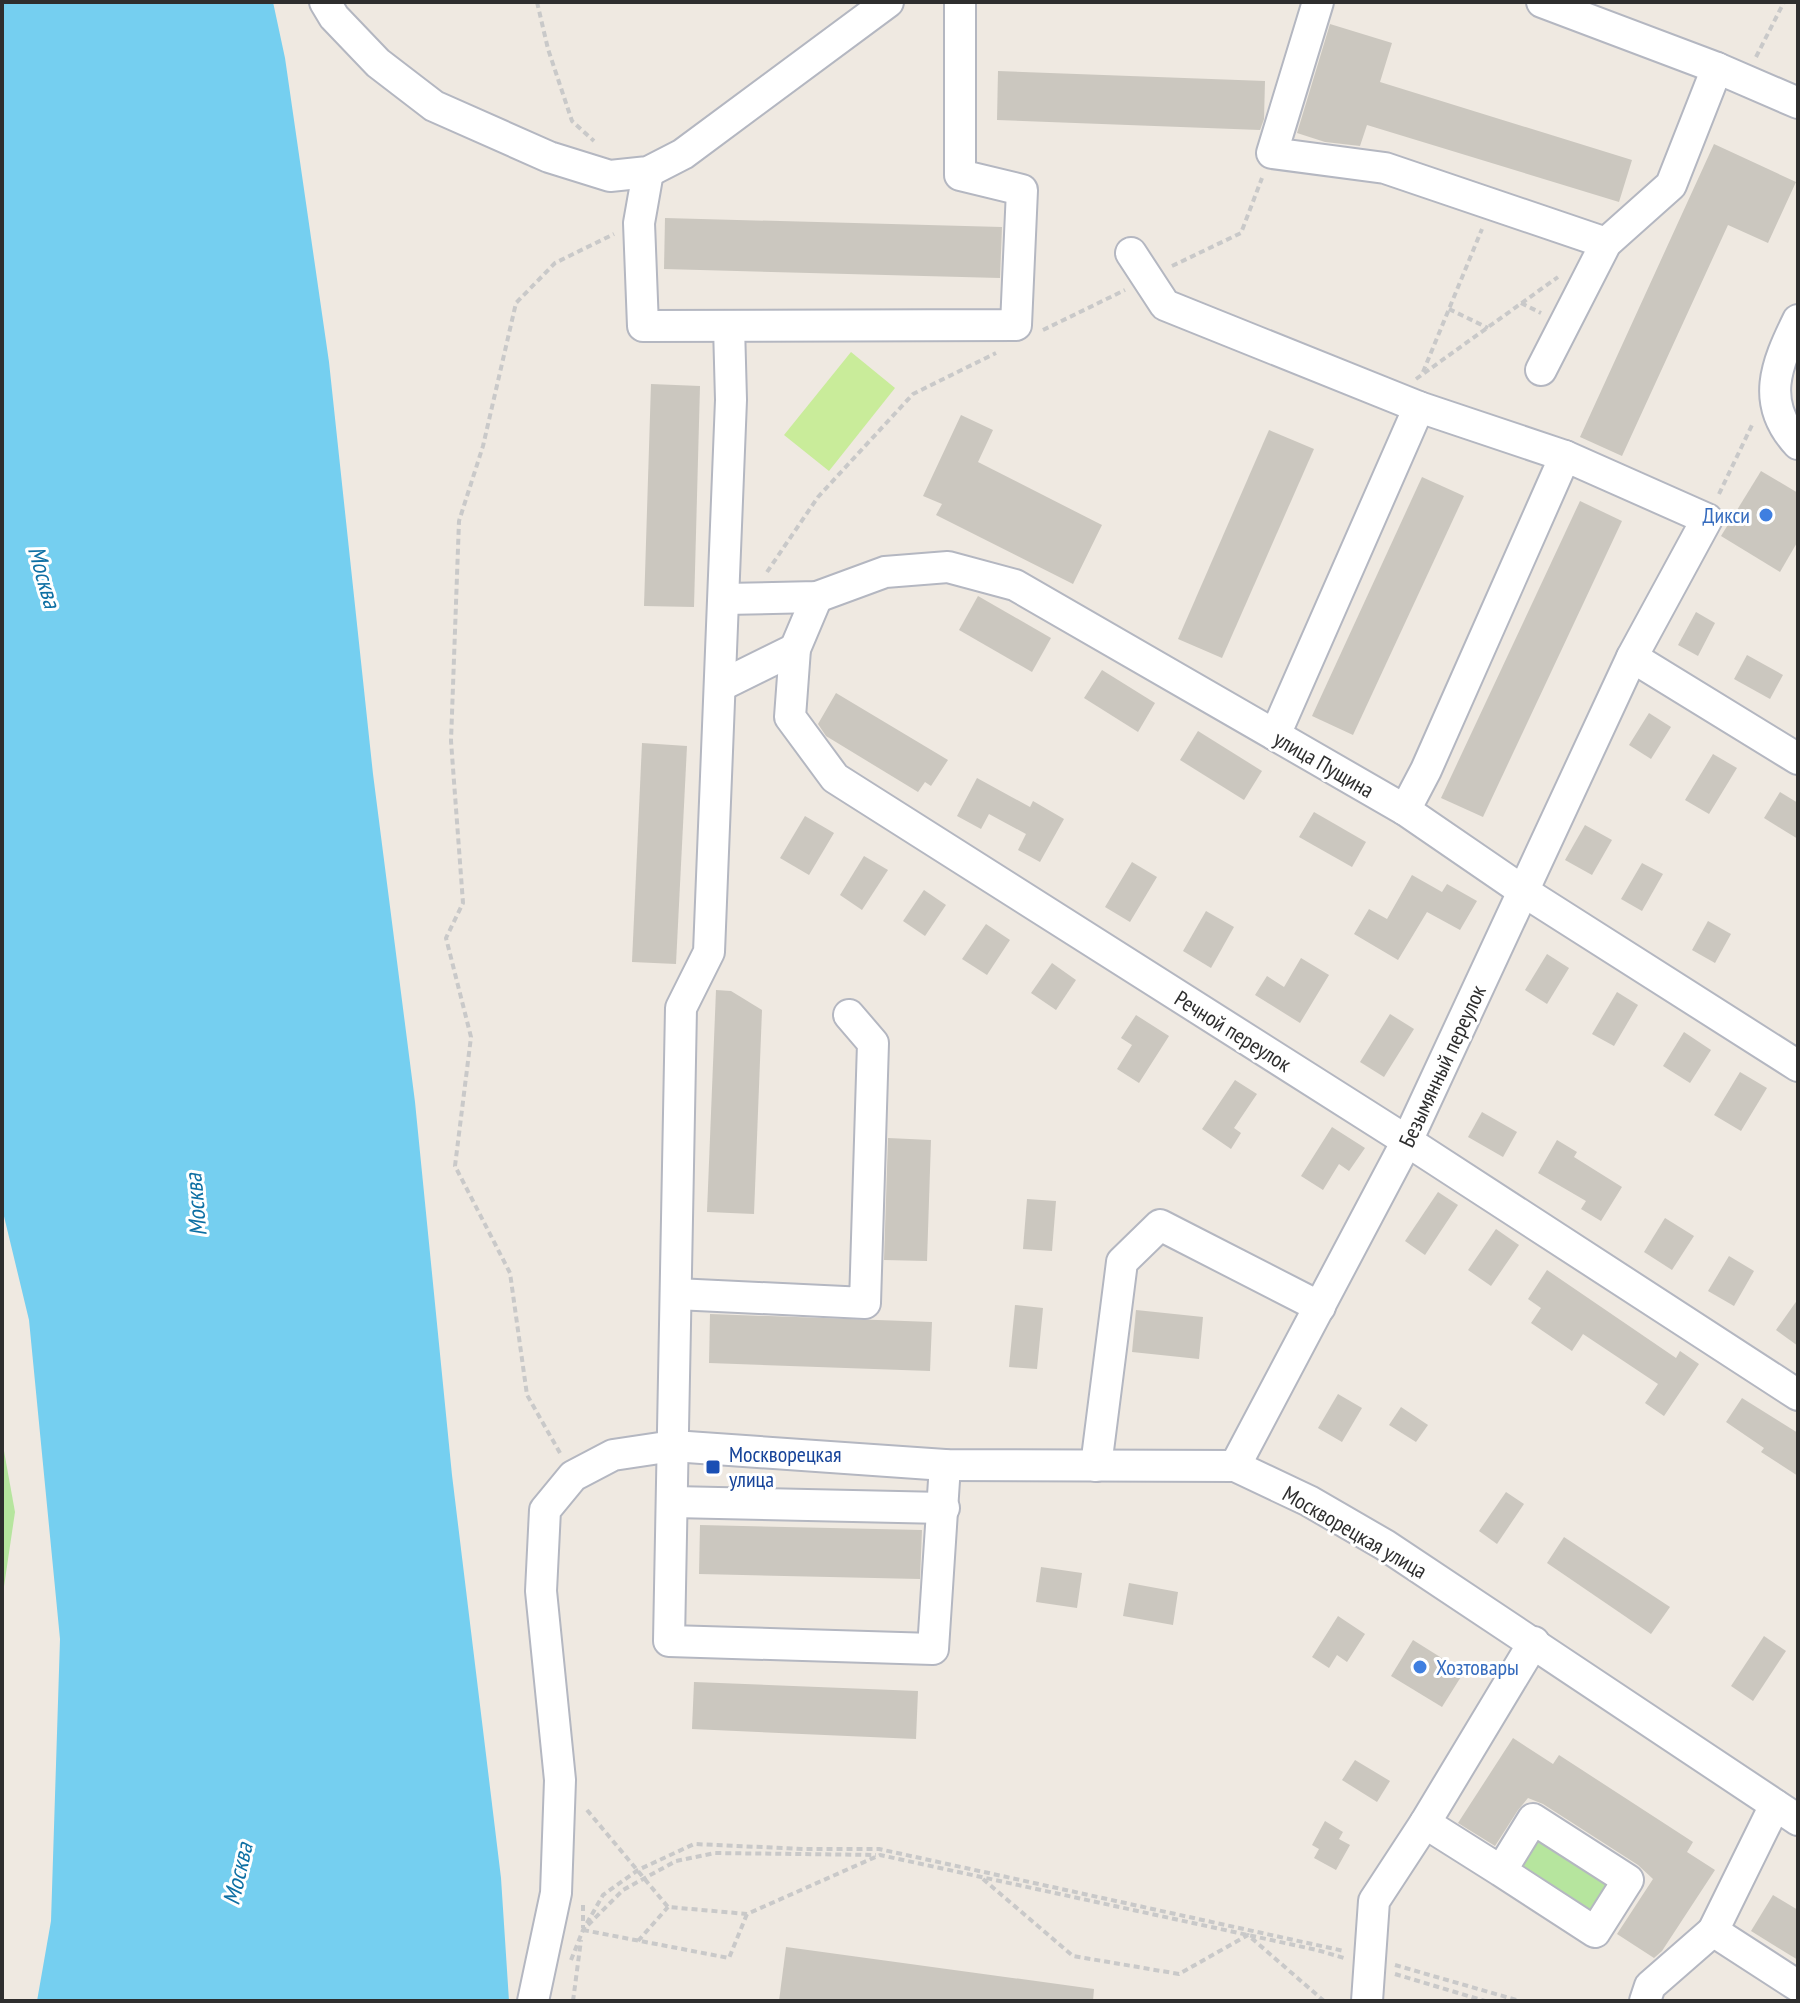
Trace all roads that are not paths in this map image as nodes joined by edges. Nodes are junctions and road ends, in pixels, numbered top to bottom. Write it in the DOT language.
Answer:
graph roads {
  1 [pos="325,2"];
  2 [pos="888,2"];
  3 [pos="960,2"];
  4 [pos="1318,2"];
  5 [pos="1542,2"];
  6 [pos="1731,74"];
  7 [pos="1798,103"];
  8 [pos="648,172"];
  9 [pos="1606,243"];
  10 [pos="1131,253"];
  11 [pos="1798,320"];
  12 [pos="729,326"];
  13 [pos="1541,370"];
  14 [pos="1405,402"];
  15 [pos="1798,444"];
  16 [pos="1565,456"];
  17 [pos="817,597"];
  18 [pos="736,598"];
  19 [pos="795,649"];
  20 [pos="1632,657"];
  21 [pos="720,686"];
  22 [pos="1275,735"];
  23 [pos="1798,759"];
  24 [pos="1405,810"];
  25 [pos="1523,891"];
  26 [pos="849,1015"];
  27 [pos="1798,1066"];
  28 [pos="1407,1141"];
  29 [pos="676,1294"];
  30 [pos="1320,1307"];
  31 [pos="1798,1395"];
  32 [pos="673,1446"];
  33 [pos="945,1465"];
  34 [pos="1096,1466"];
  35 [pos="1235,1466"];
  36 [pos="673,1502"];
  37 [pos="944,1508"];
  38 [pos="1534,1642"];
  39 [pos="1787,1812"];
  40 [pos="1425,1823"];
  41 [pos="1501,1871"];
  42 [pos="1713,1931"];
  43 [pos="1798,1986"];
  44 [pos="533,2001"];
  45 [pos="1367,2001"];
  46 [pos="1645,2001"];
  1 -- 8 [label="street"];
  2 -- 8 [label="street"];
  3 -- 12 [label="street"];
  4 -- 9 [label="street"];
  5 -- 6 [label="street"];
  6 -- 7 [label="street"];
  6 -- 9 [label="street"];
  8 -- 12 [label="street"];
  9 -- 13 [label="street"];
  10 -- 14 [label="street"];
  11 -- 15 [label="street"];
  12 -- 18 [label="street"];
  14 -- 16 [label="street"];
  14 -- 22 [label="street"];
  16 -- 20 [label="street, Безымянный переулок"];
  16 -- 24 [label="street"];
  17 -- 18 [label="street, улица Пущина"];
  17 -- 19 [label="street, Речной переулок"];
  17 -- 22 [label="street, улица Пущина"];
  18 -- 21 [label="street"];
  19 -- 21 [label="street"];
  19 -- 28 [label="street, Речной переулок"];
  20 -- 23 [label="street"];
  20 -- 25 [label="street, Безымянный переулок"];
  21 -- 29 [label="street"];
  22 -- 24 [label="street, улица Пущина"];
  24 -- 25 [label="street, улица Пущина"];
  25 -- 27 [label="street, улица Пущина"];
  25 -- 28 [label="street, Безымянный переулок"];
  26 -- 29 [label="street"];
  28 -- 30 [label="street, Безымянный переулок"];
  28 -- 31 [label="street, Речной переулок"];
  29 -- 32 [label="street"];
  30 -- 34 [label="street"];
  30 -- 35 [label="street, Безымянный переулок"];
  32 -- 33 [label="street, Москворецкая улица"];
  32 -- 36 [label="street"];
  32 -- 44 [label="street, Москворецкая улица"];
  33 -- 34 [label="street, Москворецкая улица"];
  33 -- 37 [label="street"];
  34 -- 35 [label="street, Москворецкая улица"];
  35 -- 38 [label="street, Москворецкая улица"];
  36 -- 37 [label="street"];
  36 -- 37 [label="street"];
  38 -- 39 [label="street, Москворецкая улица"];
  38 -- 40 [label="street"];
  39 -- 42 [label="street"];
  40 -- 41 [label="street"];
  40 -- 45 [label="street"];
  42 -- 43 [label="street"];
  42 -- 46 [label="street"];
}
